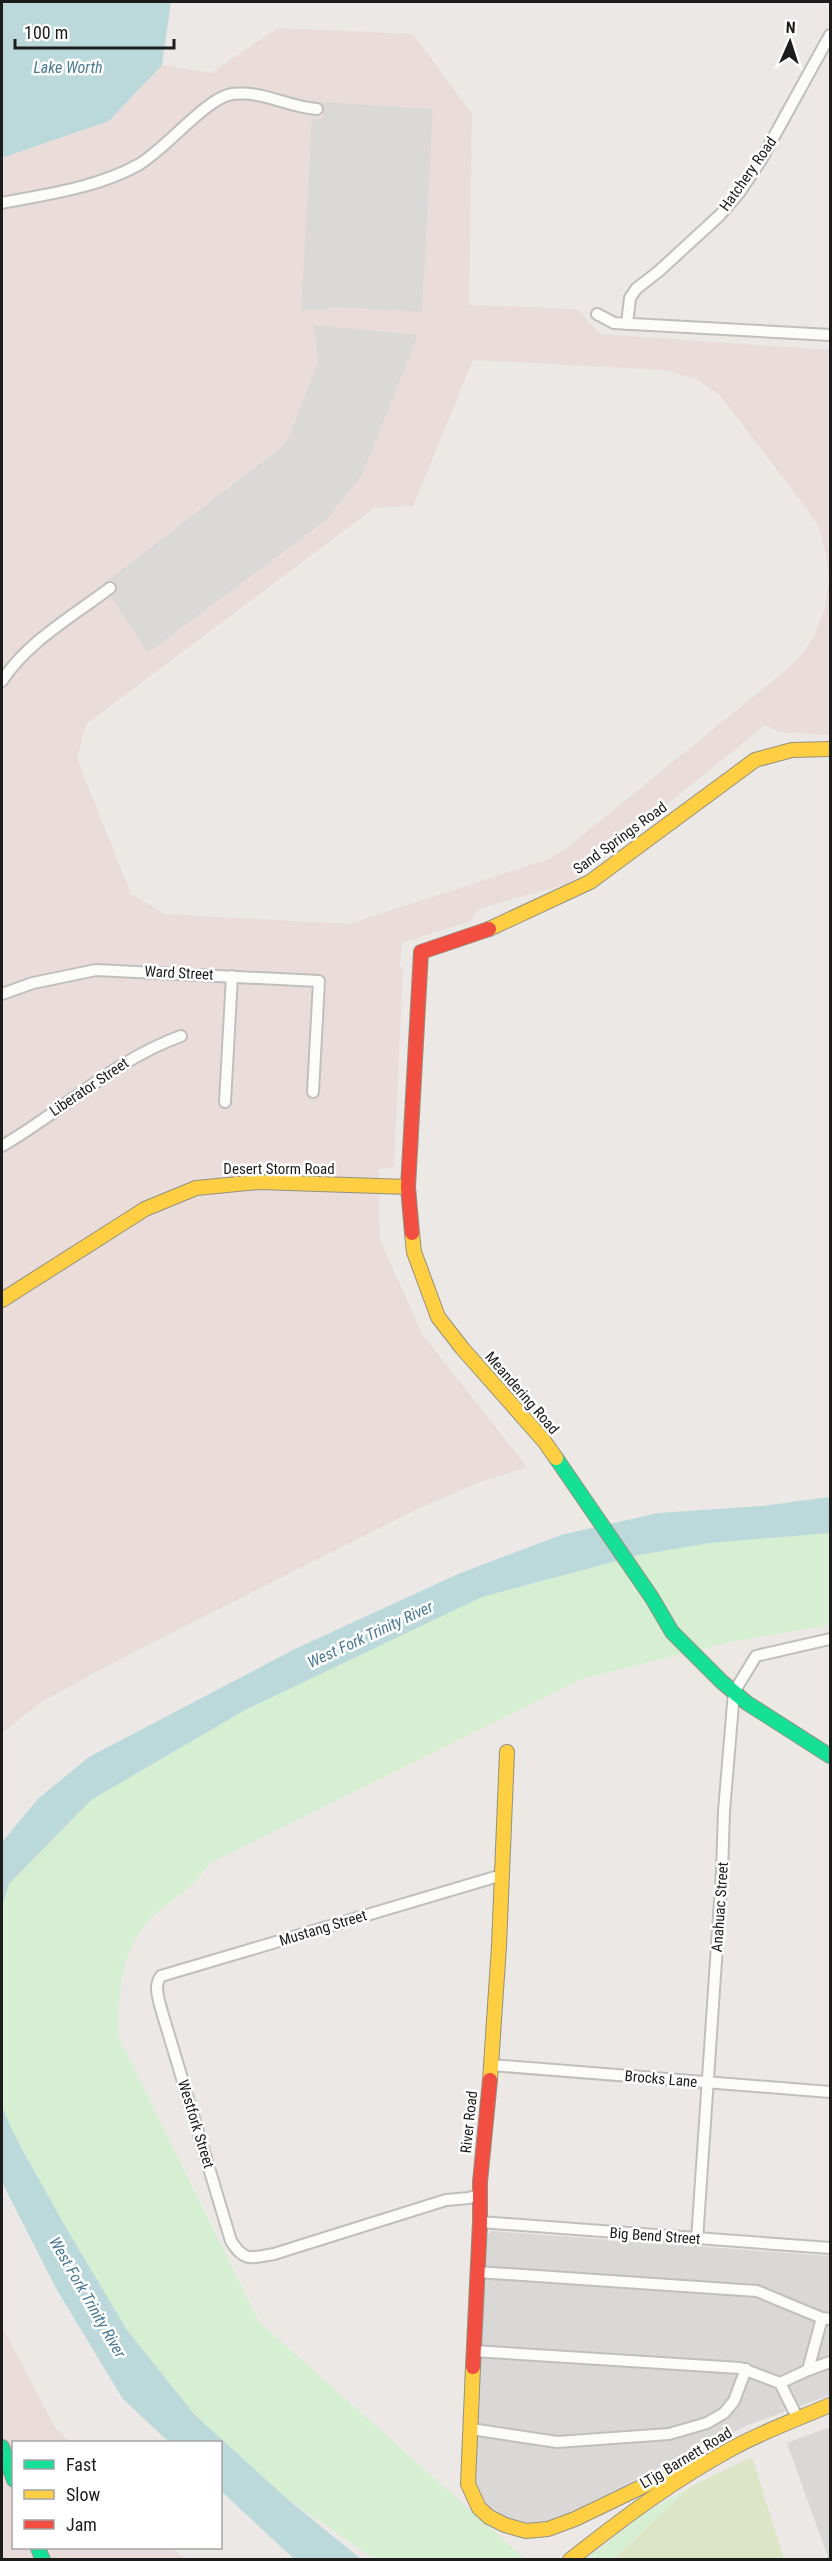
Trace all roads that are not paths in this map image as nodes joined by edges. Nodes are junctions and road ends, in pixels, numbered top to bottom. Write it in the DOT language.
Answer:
graph roads {
  1 [pos="831,35"];
  2 [pos="317,109"];
  3 [pos="2,203"];
  4 [pos="597,314"];
  5 [pos="627,324"];
  6 [pos="831,335"];
  7 [pos="110,588"];
  8 [pos="2,681"];
  9 [pos="831,749"];
  10 [pos="421,952"];
  11 [pos="232,976"];
  12 [pos="2,994"];
  13 [pos="181,1036"];
  14 [pos="313,1092"];
  15 [pos="225,1102"];
  16 [pos="2,1146"];
  17 [pos="408,1187"];
  18 [pos="2,1300"];
  19 [pos="831,1639"];
  20 [pos="734,1692"];
  21 [pos="507,1752"];
  22 [pos="831,1756"];
  23 [pos="502,1875"];
  24 [pos="158,1993"];
  25 [pos="491,2065"];
  26 [pos="708,2083"];
  27 [pos="831,2092"];
  28 [pos="478,2195"];
  29 [pos="480,2222"];
  30 [pos="697,2240"];
  31 [pos="831,2248"];
  32 [pos="477,2272"];
  33 [pos="826,2318"];
  34 [pos="473,2351"];
  35 [pos="831,2362"];
  36 [pos="746,2369"];
  37 [pos="808,2370"];
  38 [pos="780,2384"];
  39 [pos="831,2405"];
  40 [pos="798,2419"];
  41 [pos="471,2429"];
  42 [pos="2,2447"];
  43 [pos="707,2463"];
  44 [pos="12,2474"];
  45 [pos="570,2559"];
  1 -- 5 [label="street, Hatchery Road"];
  2 -- 3 [label="street"];
  4 -- 5 [label="street"];
  5 -- 6 [label="street"];
  7 -- 8 [label="street"];
  9 -- 10 [label="street, Sand Springs Road"];
  10 -- 17 [label="street, Meandering Road"];
  11 -- 12 [label="street, Ward Street"];
  11 -- 14 [label="street"];
  11 -- 15 [label="street, Ward Street"];
  13 -- 16 [label="street, Liberator Street"];
  17 -- 18 [label="street, Desert Storm Road"];
  17 -- 20 [label="street, Meandering Road"];
  19 -- 20 [label="street, Anahuac Street"];
  20 -- 22 [label="street, Meandering Road"];
  20 -- 26 [label="street, Anahuac Street"];
  21 -- 23 [label="street, River Road"];
  23 -- 24 [label="street, Mustang Street"];
  23 -- 25 [label="street, River Road"];
  24 -- 28 [label="street, Westfork Street"];
  25 -- 26 [label="street, Brocks Lane"];
  25 -- 28 [label="street, River Road"];
  26 -- 27 [label="street, Brocks Lane"];
  26 -- 30 [label="street, Anahuac Street"];
  28 -- 29 [label="street, River Road"];
  29 -- 30 [label="street, Big Bend Street"];
  29 -- 32 [label="street, River Road"];
  30 -- 31 [label="street, Big Bend Street"];
  32 -- 33 [label="street"];
  32 -- 34 [label="street, River Road"];
  33 -- 37 [label="street"];
  34 -- 36 [label="street"];
  34 -- 41 [label="street, River Road"];
  35 -- 37 [label="street"];
  36 -- 38 [label="street"];
  36 -- 41 [label="street"];
  37 -- 38 [label="street"];
  38 -- 40 [label="street"];
  39 -- 40 [label="street, LTjg Barnett Road"];
  40 -- 43 [label="street, LTjg Barnett Road"];
  41 -- 43 [label="street, River Road"];
  42 -- 44 [label="street"];
  43 -- 45 [label="street, LTjg Barnett Road"];
}
